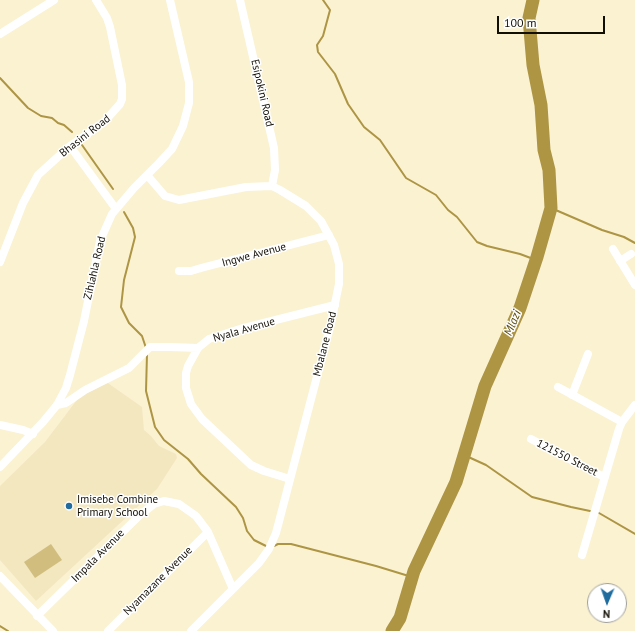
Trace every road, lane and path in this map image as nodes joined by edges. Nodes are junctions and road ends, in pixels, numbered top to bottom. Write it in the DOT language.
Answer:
graph roads {
  1 [pos="54,0"];
  2 [pos="96,0"];
  3 [pos="170,0"];
  4 [pos="240,0"];
  5 [pos="0,34"];
  6 [pos="70,146"];
  7 [pos="147,175"];
  8 [pos="272,186"];
  9 [pos="116,209"];
  10 [pos="329,235"];
  11 [pos="613,249"];
  12 [pos="631,254"];
  13 [pos="620,260"];
  14 [pos="0,262"];
  15 [pos="179,271"];
  16 [pos="635,285"];
  17 [pos="335,306"];
  18 [pos="198,348"];
  19 [pos="588,354"];
  20 [pos="558,387"];
  21 [pos="572,395"];
  22 [pos="57,405"];
  23 [pos="635,405"];
  24 [pos="622,422"];
  25 [pos="0,425"];
  26 [pos="33,434"];
  27 [pos="530,439"];
  28 [pos="0,468"];
  29 [pos="604,477"];
  30 [pos="290,479"];
  31 [pos="208,532"];
  32 [pos="582,556"];
  33 [pos="0,576"];
  34 [pos="233,589"];
  35 [pos="37,616"];
  36 [pos="53,631"];
  37 [pos="108,631"];
  38 [pos="191,631"];
  1 -- 5 [label="street"];
  2 -- 6 [label="street, Bhasini Road"];
  3 -- 7 [label="street, Zihlahla Road"];
  4 -- 8 [label="street, Esipokini Road"];
  6 -- 9 [label="street"];
  6 -- 14 [label="street, Bhasini Road"];
  7 -- 8 [label="street, Mbalane Road"];
  7 -- 9 [label="street, Zihlahla Road"];
  8 -- 10 [label="street, Mbalane Road"];
  9 -- 22 [label="street, Zihlahla Road"];
  10 -- 15 [label="street, Ingwe Avenue"];
  10 -- 17 [label="street, Mbalane Road"];
  11 -- 13 [label="street"];
  12 -- 13 [label="street"];
  13 -- 16 [label="street"];
  17 -- 18 [label="street, Nyala Avenue"];
  17 -- 30 [label="street, Mbalane Road"];
  18 -- 22 [label="street"];
  18 -- 30 [label="street, Nyala Avenue"];
  19 -- 21 [label="street"];
  20 -- 21 [label="street"];
  21 -- 24 [label="street"];
  22 -- 26 [label="street, Zihlahla Road"];
  23 -- 24 [label="street"];
  24 -- 29 [label="street"];
  25 -- 26 [label="street"];
  26 -- 28 [label="street, Zihlahla Road"];
  27 -- 29 [label="street, 121550 Street"];
  29 -- 32 [label="street"];
  30 -- 34 [label="street, Mbalane Road"];
  31 -- 34 [label="street, Impala Avenue"];
  31 -- 35 [label="street, Impala Avenue"];
  31 -- 37 [label="street, Nyamazane Avenue"];
  33 -- 35 [label="street"];
  34 -- 38 [label="street, Mbalane Road"];
  35 -- 36 [label="street"];
}
